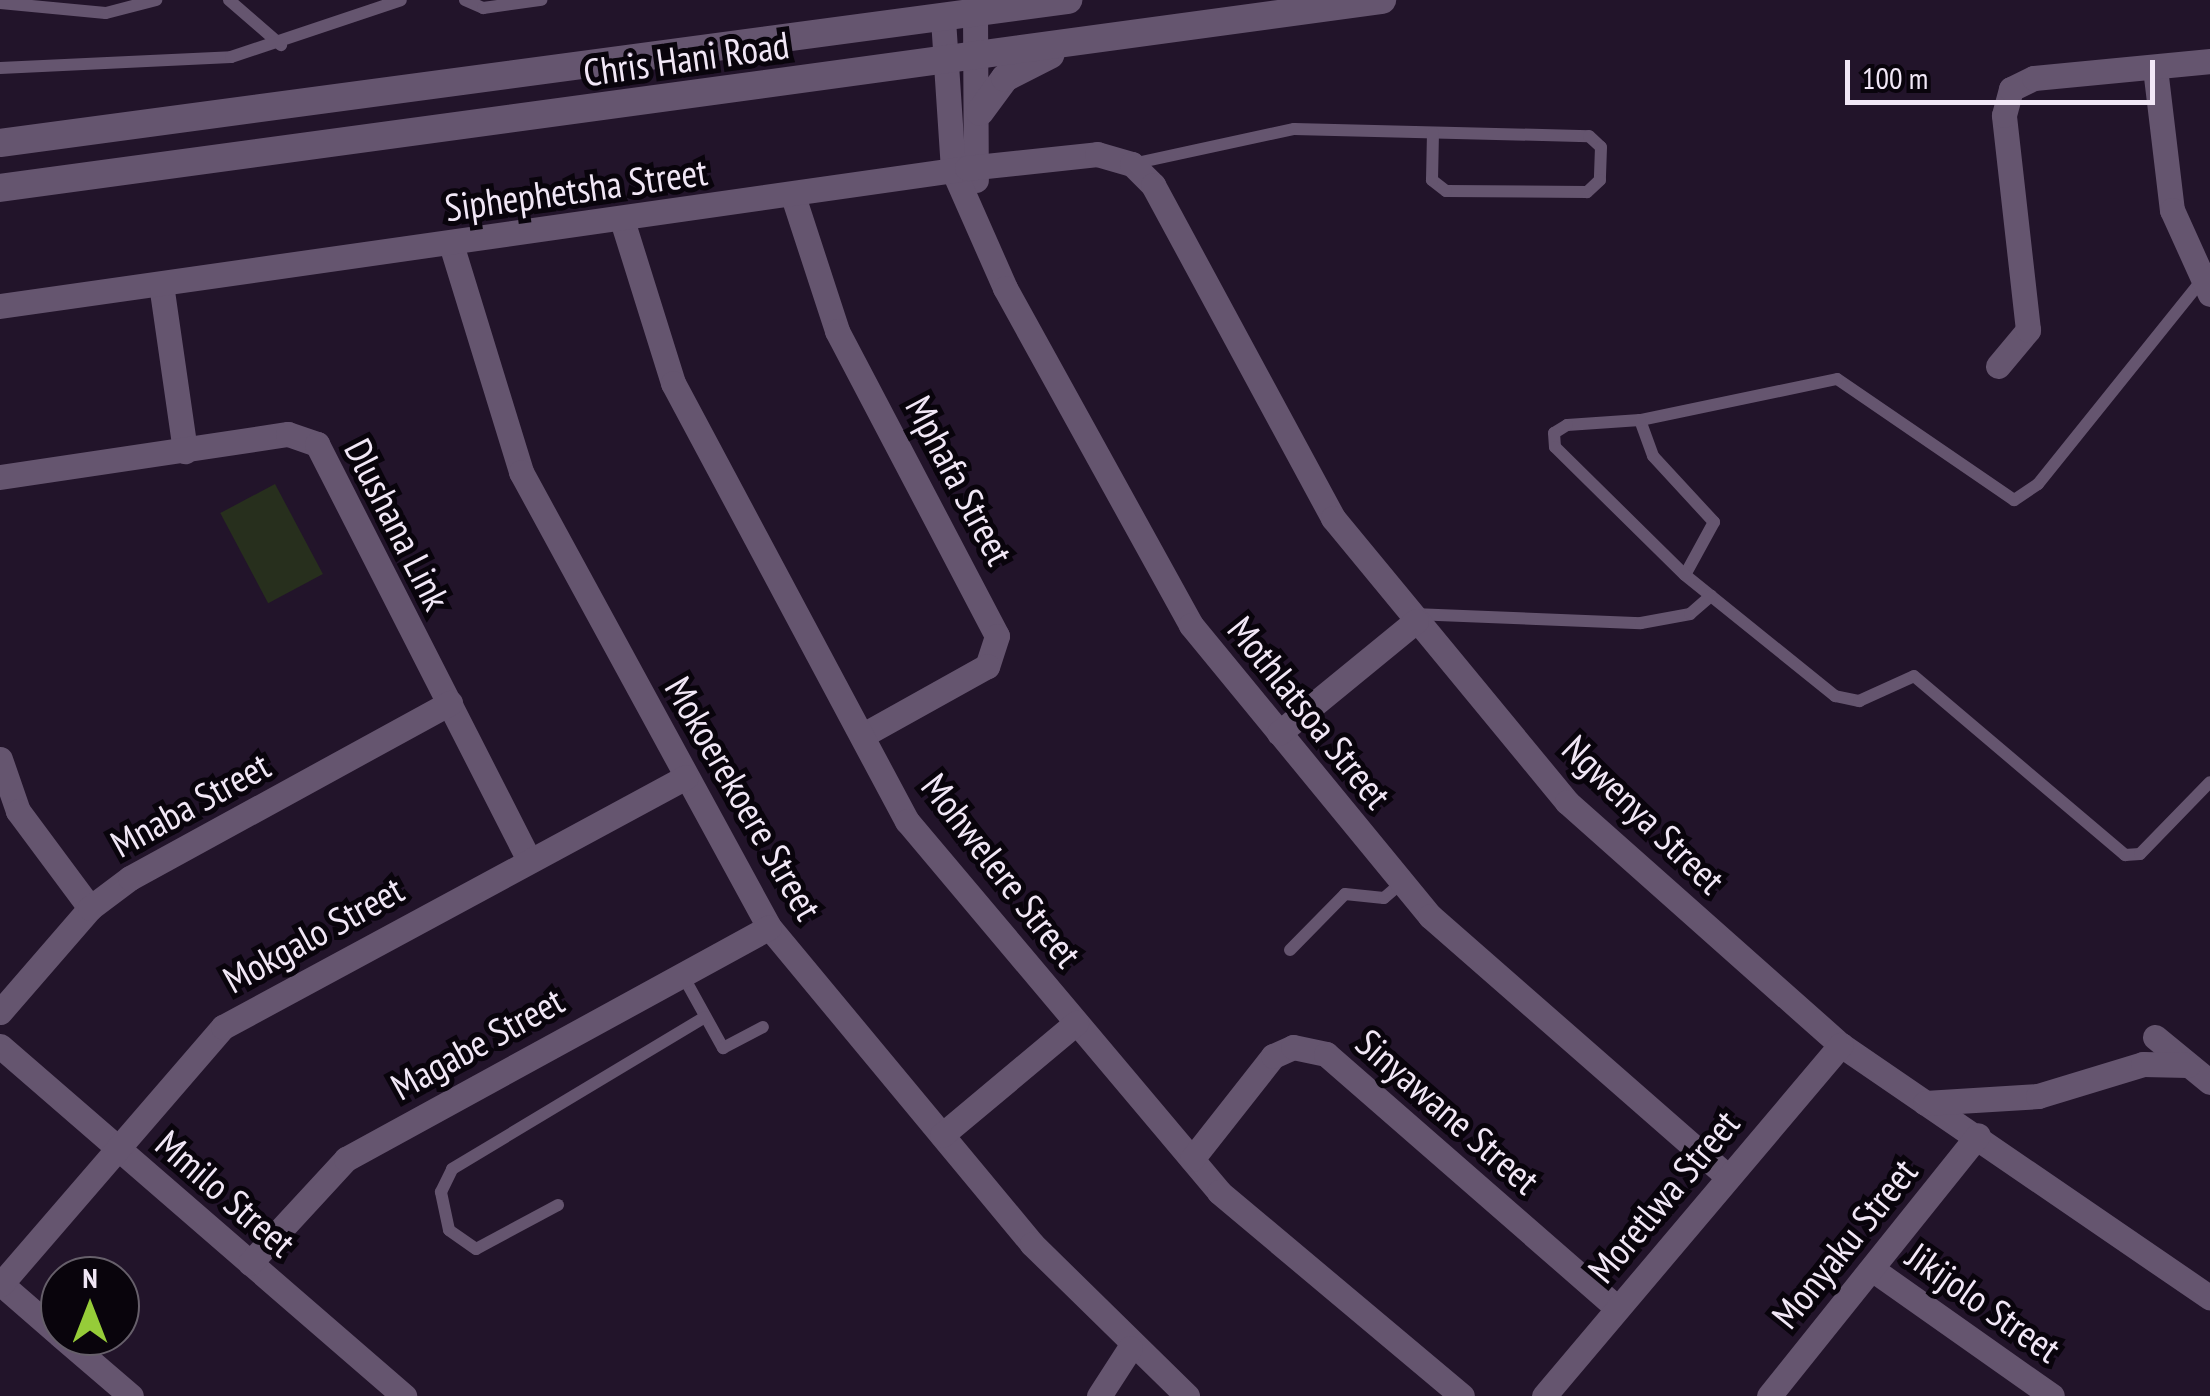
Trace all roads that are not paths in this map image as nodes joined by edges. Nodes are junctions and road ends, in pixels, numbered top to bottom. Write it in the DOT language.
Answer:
graph roads {
  1 [pos="156,0"];
  2 [pos="230,0"];
  3 [pos="401,0"];
  4 [pos="466,0"];
  5 [pos="542,0"];
  6 [pos="1068,0"];
  7 [pos="1382,0"];
  8 [pos="0,3"];
  9 [pos="57,6"];
  10 [pos="974,6"];
  11 [pos="942,10"];
  12 [pos="1078,42"];
  13 [pos="281,46"];
  14 [pos="980,54"];
  15 [pos="948,58"];
  16 [pos="2210,62"];
  17 [pos="0,68"];
  18 [pos="2156,68"];
  19 [pos="980,112"];
  20 [pos="1433,133"];
  21 [pos="0,143"];
  22 [pos="1132,164"];
  23 [pos="980,166"];
  24 [pos="953,170"];
  25 [pos="0,188"];
  26 [pos="971,195"];
  27 [pos="793,196"];
  28 [pos="622,220"];
  29 [pos="450,244"];
  30 [pos="161,284"];
  31 [pos="2206,287"];
  32 [pos="0,306"];
  33 [pos="1998,366"];
  34 [pos="1640,420"];
  35 [pos="186,451"];
  36 [pos="0,476"];
  37 [pos="1685,575"];
  38 [pos="1710,596"];
  39 [pos="1413,618"];
  40 [pos="450,703"];
  41 [pos="1279,733"];
  42 [pos="863,735"];
  43 [pos="0,759"];
  44 [pos="686,777"];
  45 [pos="2210,782"];
  46 [pos="530,860"];
  47 [pos="1400,882"];
  48 [pos="90,908"];
  49 [pos="768,927"];
  50 [pos="1290,950"];
  51 [pos="682,974"];
  52 [pos="0,1012"];
  53 [pos="705,1018"];
  54 [pos="1076,1023"];
  55 [pos="763,1027"];
  56 [pos="2155,1037"];
  57 [pos="1840,1045"];
  58 [pos="0,1046"];
  59 [pos="2188,1065"];
  60 [pos="2210,1082"];
  61 [pos="1925,1103"];
  62 [pos="942,1135"];
  63 [pos="1978,1136"];
  64 [pos="117,1147"];
  65 [pos="1192,1159"];
  66 [pos="1726,1175"];
  67 [pos="558,1205"];
  68 [pos="250,1263"];
  69 [pos="1872,1269"];
  70 [pos="1,1284"];
  71 [pos="2210,1298"];
  72 [pos="1618,1308"];
  73 [pos="40,1317"];
  74 [pos="1130,1348"];
  75 [pos="85,1356"];
  76 [pos="131,1396"];
  77 [pos="404,1396"];
  78 [pos="1099,1396"];
  79 [pos="1187,1396"];
  80 [pos="1462,1396"];
  81 [pos="1544,1396"];
  82 [pos="1769,1396"];
  83 [pos="2052,1396"];
  1 -- 9 [label="lane"];
  2 -- 13 [label="lane"];
  3 -- 13 [label="lane"];
  4 -- 5 [label="lane"];
  6 -- 10 [label="main road, Chris Hani Road"];
  7 -- 12 [label="main road, Chris Hani Road"];
  8 -- 9 [label="lane"];
  10 -- 11 [label="main road, Chris Hani Road"];
  10 -- 14 [label="street"];
  11 -- 15 [label="street"];
  11 -- 21 [label="main road, Chris Hani Road"];
  12 -- 14 [label="main road, Chris Hani Road"];
  12 -- 19 [label="main road"];
  13 -- 17 [label="lane"];
  14 -- 15 [label="main road, Chris Hani Road"];
  14 -- 19 [label="street"];
  15 -- 24 [label="street"];
  15 -- 25 [label="main road, Chris Hani Road"];
  16 -- 18 [label="street"];
  18 -- 31 [label="street"];
  18 -- 33 [label="street"];
  19 -- 23 [label="street"];
  20 -- 20 [label="lane"];
  20 -- 22 [label="lane"];
  22 -- 23 [label="street, Siphephetsha Street"];
  22 -- 39 [label="street, Ngwenya Street"];
  23 -- 24 [label="street, Siphephetsha Street"];
  23 -- 26 [label="street"];
  24 -- 26 [label="street, Mothlatsoa Street"];
  24 -- 27 [label="street, Siphephetsha Street"];
  26 -- 41 [label="street, Mothlatsoa Street"];
  27 -- 28 [label="street, Siphephetsha Street"];
  27 -- 42 [label="street, Mphafa Street"];
  28 -- 29 [label="street, Siphephetsha Street"];
  28 -- 42 [label="street, Mohwelere Street"];
  29 -- 30 [label="street, Siphephetsha Street"];
  29 -- 44 [label="street, Mokoerekoere Street"];
  30 -- 32 [label="street, Siphephetsha Street"];
  30 -- 35 [label="street"];
  31 -- 34 [label="lane"];
  34 -- 37 [label="lane"];
  34 -- 37 [label="lane"];
  35 -- 36 [label="street, Dlushana Link"];
  35 -- 40 [label="street, Dlushana Link"];
  37 -- 38 [label="lane"];
  38 -- 39 [label="lane"];
  38 -- 45 [label="lane"];
  39 -- 41 [label="street"];
  39 -- 57 [label="street, Ngwenya Street"];
  40 -- 46 [label="street, Dlushana Link"];
  40 -- 48 [label="street, Mnaba Street"];
  41 -- 47 [label="street, Mothlatsoa Street"];
  42 -- 54 [label="street, Mohwelere Street"];
  43 -- 48 [label="street"];
  44 -- 46 [label="street, Mokgalo Street"];
  44 -- 49 [label="street, Mokoerekoere Street"];
  46 -- 64 [label="street, Mokgalo Street"];
  47 -- 50 [label="lane"];
  47 -- 66 [label="street, Mothlatsoa Street"];
  48 -- 52 [label="street, Mnaba Street"];
  49 -- 51 [label="street, Magabe Street"];
  49 -- 62 [label="street, Mokoerekoere Street"];
  51 -- 53 [label="lane"];
  51 -- 68 [label="street, Magabe Street"];
  53 -- 55 [label="lane"];
  53 -- 67 [label="lane"];
  54 -- 62 [label="street"];
  54 -- 65 [label="street, Mohwelere Street"];
  56 -- 59 [label="street"];
  57 -- 61 [label="street, Ngwenya Street"];
  57 -- 66 [label="street, Moretlwa Street"];
  58 -- 64 [label="street, Mmilo Street"];
  59 -- 60 [label="street"];
  59 -- 61 [label="street"];
  61 -- 63 [label="street, Ngwenya Street"];
  62 -- 74 [label="street, Mokoerekoere Street"];
  63 -- 69 [label="street, Monyaku Street"];
  63 -- 71 [label="street, Ngwenya Street"];
  64 -- 68 [label="street, Mmilo Street"];
  64 -- 70 [label="street, Mokgalo Street"];
  65 -- 72 [label="street, Sinyawane Street"];
  65 -- 80 [label="street, Mohwelere Street"];
  66 -- 72 [label="street, Moretlwa Street"];
  68 -- 77 [label="street, Mmilo Street"];
  69 -- 82 [label="street, Monyaku Street"];
  69 -- 83 [label="street, Jikijolo Street"];
  70 -- 73 [label="street"];
  72 -- 81 [label="street, Moretlwa Street"];
  74 -- 78 [label="street"];
  74 -- 79 [label="street, Mokoerekoere Street"];
  75 -- 76 [label="street"];
}
